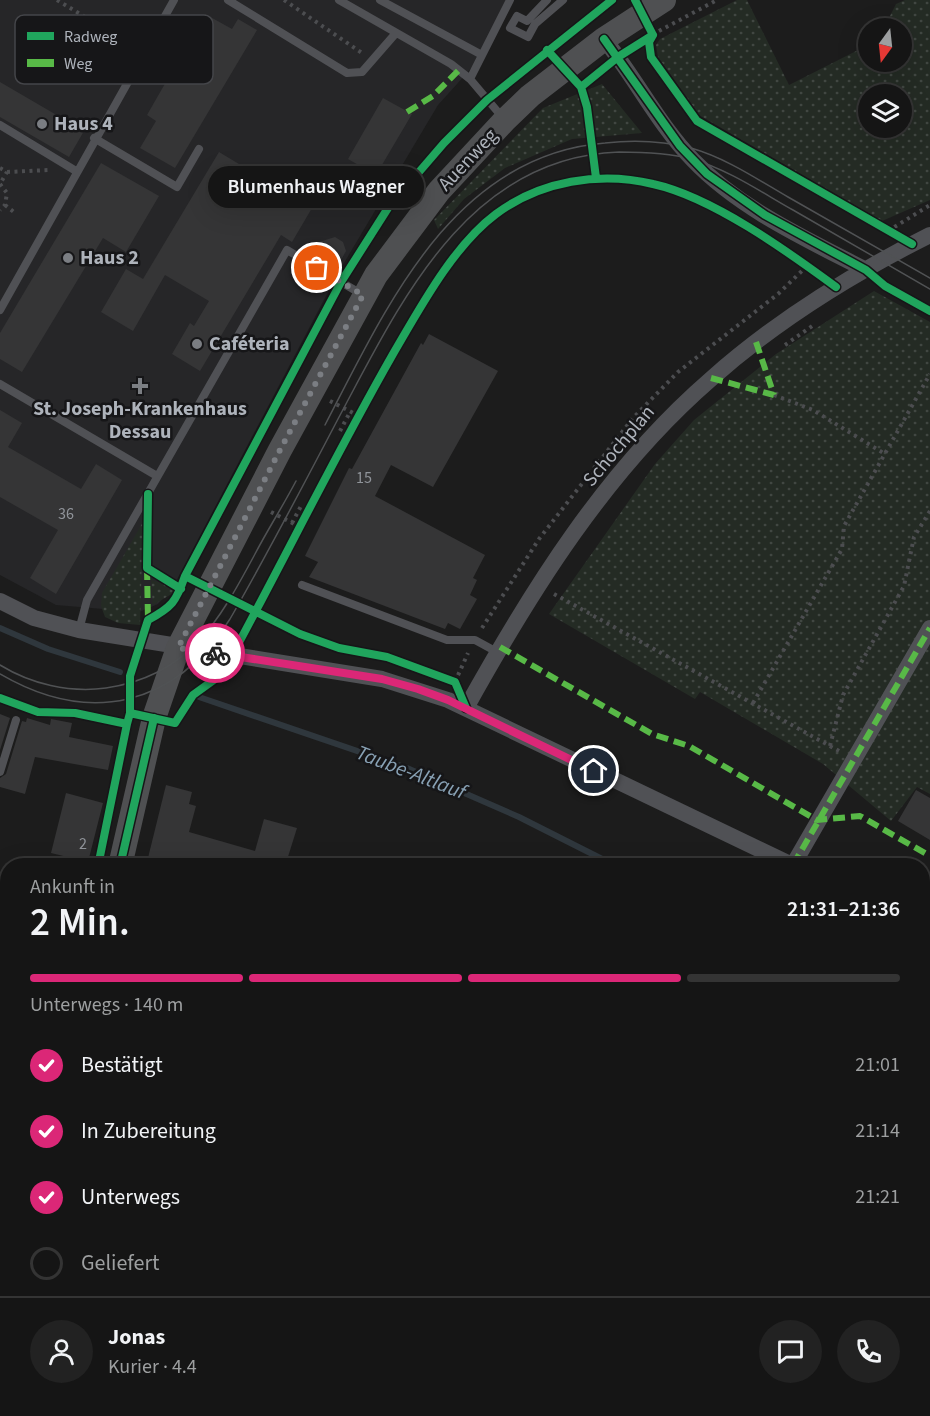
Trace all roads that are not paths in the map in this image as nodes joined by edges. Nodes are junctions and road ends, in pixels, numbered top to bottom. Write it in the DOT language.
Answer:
graph roads {
  1 [pos="174,0"];
  2 [pos="228,0"];
  3 [pos="339,0"];
  4 [pos="380,0"];
  5 [pos="510,0"];
  6 [pos="547,0"];
  7 [pos="563,0"];
  8 [pos="664,0"];
  9 [pos="165,15"];
  10 [pos="396,33"];
  11 [pos="604,39"];
  12 [pos="482,55"];
  13 [pos="470,79"];
  14 [pos="125,84"];
  15 [pos="505,120"];
  16 [pos="0,125"];
  17 [pos="94,138"];
  18 [pos="199,149"];
  19 [pos="72,169"];
  20 [pos="930,235"];
  21 [pos="866,270"];
  22 [pos="363,295"];
  23 [pos="0,310"];
  24 [pos="0,384"];
  25 [pos="157,476"];
  26 [pos="302,585"];
  27 [pos="0,601"];
  28 [pos="930,628"];
  29 [pos="79,630"];
  30 [pos="178,648"];
  31 [pos="497,652"];
  32 [pos="466,708"];
  33 [pos="16,720"];
  34 [pos="0,772"];
  35 [pos="122,858"];
  36 [pos="778,858"];
  37 [pos="797,858"];
  1 -- 9 [label="lane"];
  2 -- 10 [label="lane"];
  3 -- 10 [label="lane"];
  4 -- 12 [label="lane"];
  5 -- 12 [label="lane"];
  6 -- 7 [label="lane"];
  8 -- 11 [label="main road, Auenweg"];
  10 -- 13 [label="lane"];
  11 -- 15 [label="main road, Auenweg"];
  11 -- 21 [label="street"];
  12 -- 13 [label="lane"];
  13 -- 15 [label="lane"];
  14 -- 17 [label="lane"];
  15 -- 22 [label="main road, Auenweg"];
  16 -- 19 [label="lane"];
  17 -- 18 [label="lane"];
  17 -- 19 [label="lane"];
  19 -- 23 [label="lane"];
  20 -- 21 [label="street, Schochplan"];
  21 -- 31 [label="street, Schochplan"];
  22 -- 25 [label="lane"];
  22 -- 30 [label="main road, Auenweg"];
  24 -- 25 [label="lane"];
  25 -- 29 [label="lane"];
  26 -- 31 [label="lane"];
  27 -- 29 [label="street"];
  28 -- 37 [label="street"];
  29 -- 30 [label="street"];
  30 -- 32 [label="street"];
  30 -- 35 [label="main road, Auenweg"];
  31 -- 32 [label="street, Schochplan"];
  32 -- 36 [label="street"];
  33 -- 34 [label="lane"];
}
